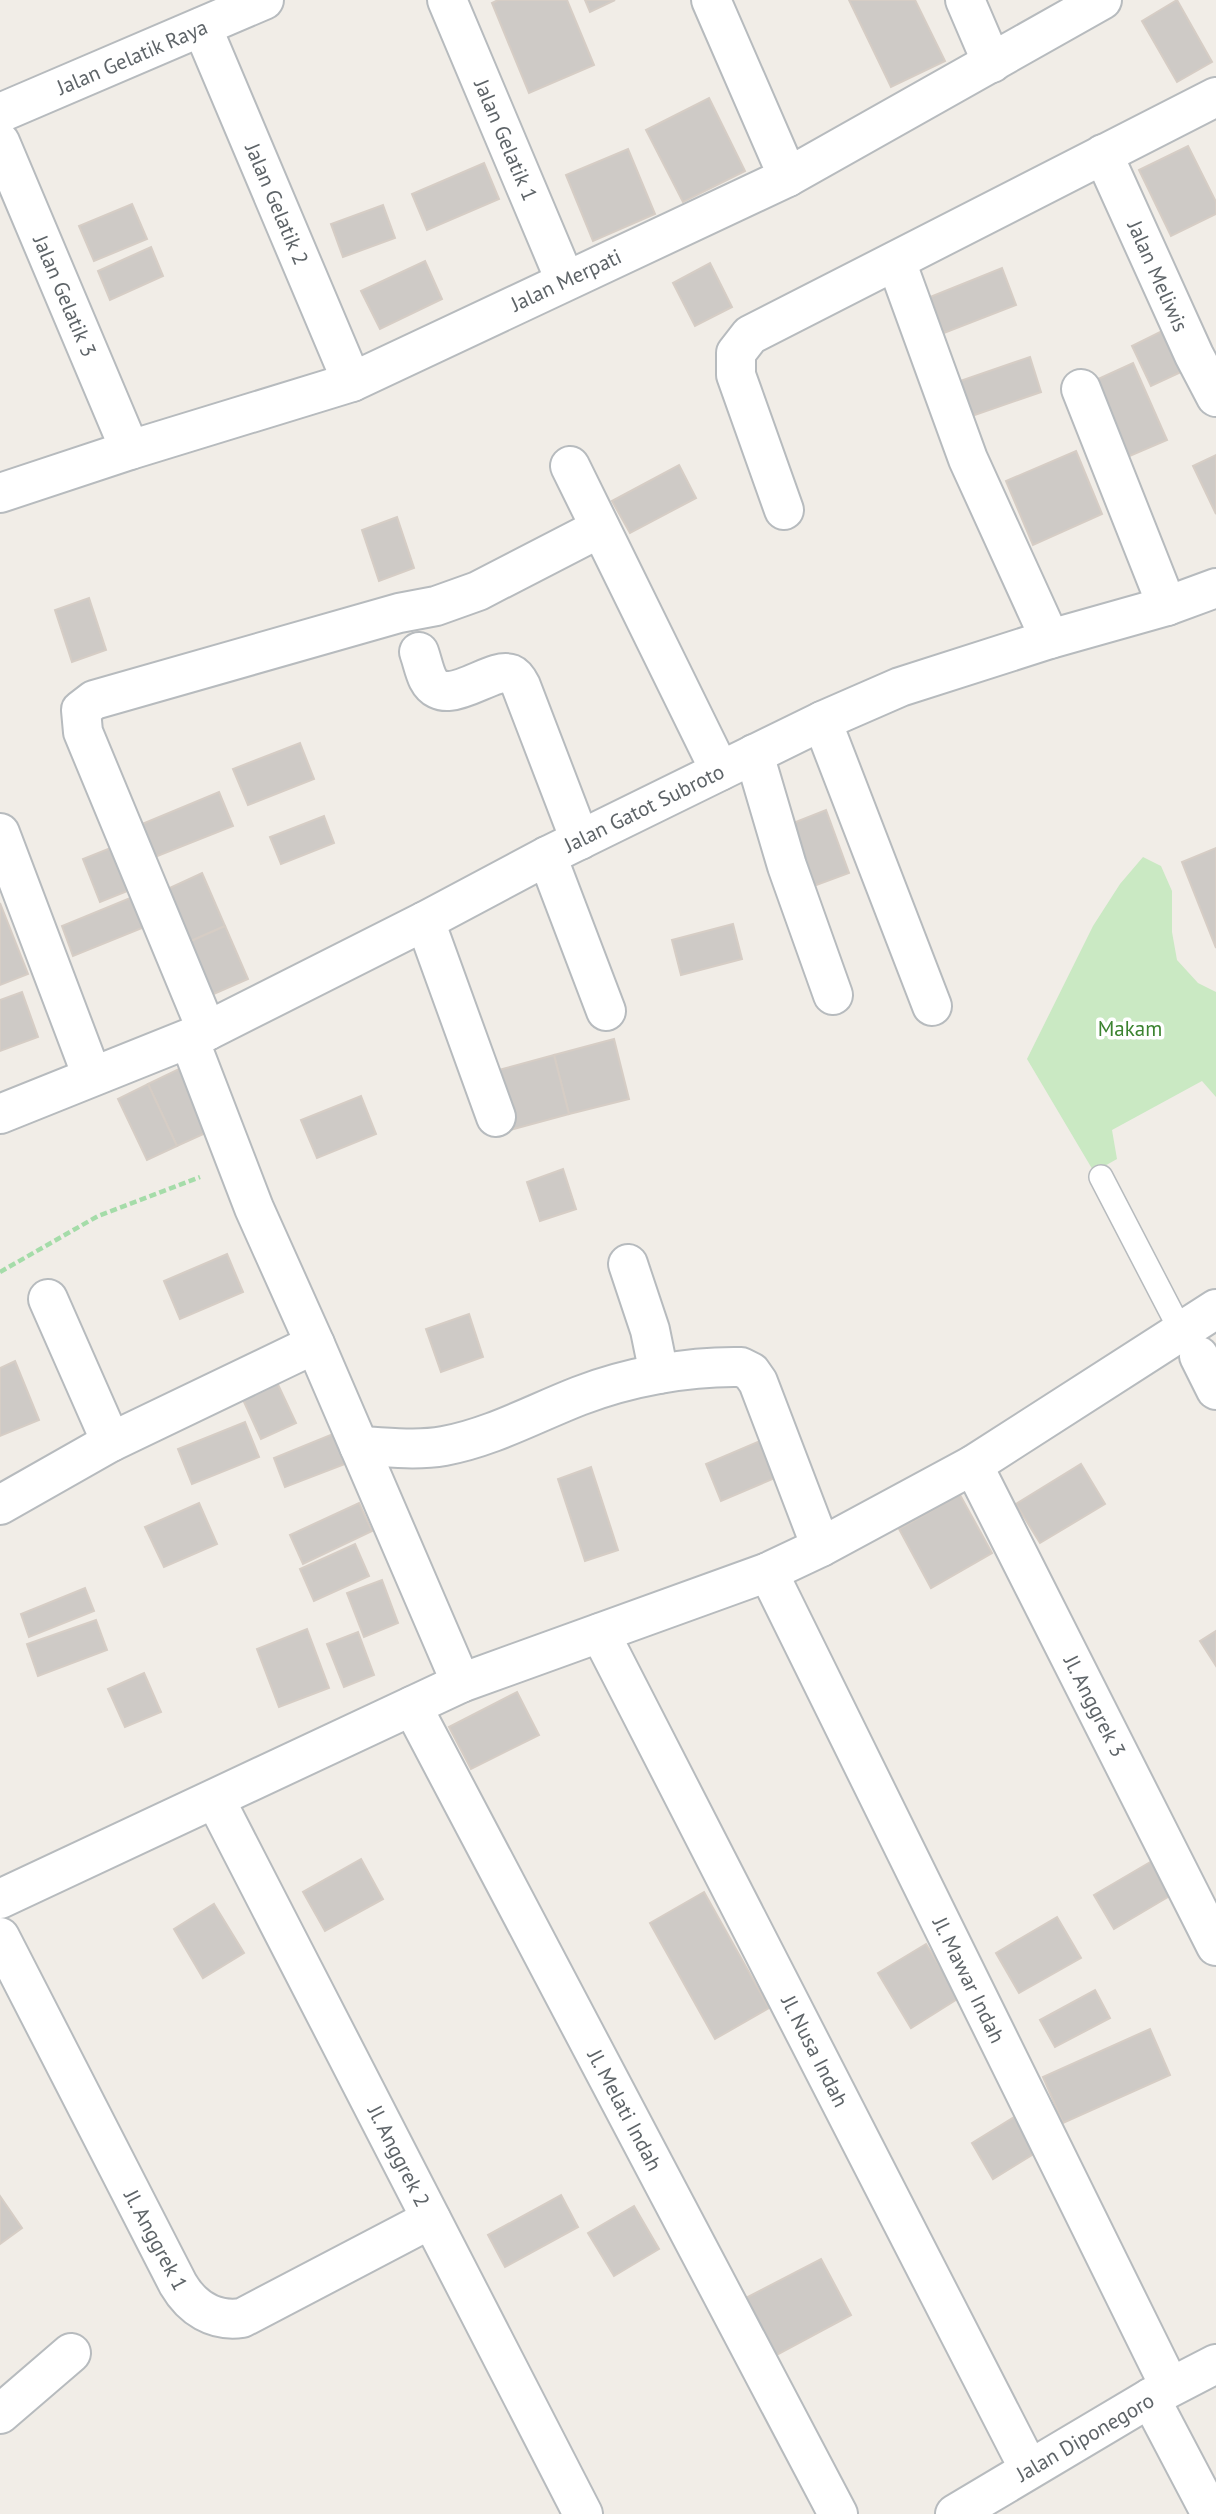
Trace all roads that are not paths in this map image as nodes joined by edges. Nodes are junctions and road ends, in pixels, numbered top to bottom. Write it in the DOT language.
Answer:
graph roads {
  1 [pos="264,0"];
  2 [pos="447,0"];
  3 [pos="711,0"];
  4 [pos="965,0"];
  5 [pos="1102,0"];
  6 [pos="202,27"];
  7 [pos="992,63"];
  8 [pos="1216,97"];
  9 [pos="0,113"];
  10 [pos="0,142"];
  11 [pos="1103,154"];
  12 [pos="788,177"];
  13 [pos="896,261"];
  14 [pos="565,280"];
  15 [pos="1205,350"];
  16 [pos="352,382"];
  17 [pos="1081,389"];
  18 [pos="1216,397"];
  19 [pos="130,450"];
  20 [pos="570,466"];
  21 [pos="0,494"];
  22 [pos="784,510"];
  23 [pos="600,528"];
  24 [pos="1216,589"];
  25 [pos="1167,606"];
  26 [pos="1050,639"];
  27 [pos="419,652"];
  28 [pos="822,721"];
  29 [pos="754,754"];
  30 [pos="720,771"];
  31 [pos="0,833"];
  32 [pos="564,848"];
  33 [pos="425,921"];
  34 [pos="833,995"];
  35 [pos="932,1006"];
  36 [pos="606,1010"];
  37 [pos="198,1035"];
  38 [pos="92,1076"];
  39 [pos="0,1114"];
  40 [pos="496,1117"];
  41 [pos="1101,1177"];
  42 [pos="628,1264"];
  43 [pos="48,1299"];
  44 [pos="1216,1309"];
  45 [pos="315,1344"];
  46 [pos="1190,1344"];
  47 [pos="659,1374"];
  48 [pos="1216,1390"];
  49 [pos="111,1442"];
  50 [pos="359,1446"];
  51 [pos="973,1465"];
  52 [pos="0,1505"];
  53 [pos="821,1547"];
  54 [pos="768,1572"];
  55 [pos="600,1633"];
  56 [pos="461,1682"];
  57 [pos="412,1706"];
  58 [pos="215,1799"];
  59 [pos="0,1899"];
  60 [pos="0,1937"];
  61 [pos="1216,1946"];
  62 [pos="431,2219"];
  63 [pos="71,2353"];
  64 [pos="1216,2364"];
  65 [pos="1160,2393"];
  66 [pos="0,2414"];
  67 [pos="1029,2469"];
  68 [pos="583,2514"];
  69 [pos="838,2514"];
  70 [pos="955,2514"];
  71 [pos="1211,2514"];
  1 -- 6 [label="street, Jalan Gelatik Raya"];
  2 -- 14 [label="street, Jalan Gelatik 1"];
  3 -- 12 [label="street"];
  4 -- 7 [label="street"];
  5 -- 7 [label="street, Jalan Merpati"];
  6 -- 9 [label="street, Jalan Gelatik Raya"];
  6 -- 16 [label="street, Jalan Gelatik 2"];
  7 -- 12 [label="street, Jalan Merpati"];
  8 -- 11 [label="street"];
  10 -- 19 [label="street, Jalan Gelatik 3"];
  11 -- 13 [label="street"];
  11 -- 15 [label="street, Jalan Meliwis"];
  12 -- 14 [label="street, Jalan Merpati"];
  13 -- 22 [label="street"];
  13 -- 26 [label="street"];
  14 -- 16 [label="street, Jalan Merpati"];
  15 -- 18 [label="street, Jalan Meliwis"];
  16 -- 19 [label="street, Jalan Merpati"];
  17 -- 25 [label="street"];
  19 -- 21 [label="street, Jalan Merpati"];
  20 -- 23 [label="street"];
  23 -- 30 [label="street"];
  23 -- 37 [label="street"];
  24 -- 25 [label="street, Jalan Gatot Subroto"];
  25 -- 26 [label="street, Jalan Gatot Subroto"];
  26 -- 28 [label="street, Jalan Gatot Subroto"];
  27 -- 32 [label="street"];
  28 -- 29 [label="street, Jalan Gatot Subroto"];
  28 -- 35 [label="street"];
  29 -- 30 [label="street, Jalan Gatot Subroto"];
  29 -- 34 [label="street"];
  30 -- 32 [label="street, Jalan Gatot Subroto"];
  31 -- 38 [label="street"];
  32 -- 33 [label="street, Jalan Gatot Subroto"];
  32 -- 36 [label="street"];
  33 -- 37 [label="street, Jalan Gatot Subroto"];
  33 -- 40 [label="street"];
  37 -- 38 [label="street, Jalan Gatot Subroto"];
  37 -- 45 [label="street"];
  38 -- 39 [label="street, Jalan Gatot Subroto"];
  41 -- 46 [label="lane"];
  42 -- 47 [label="street"];
  43 -- 49 [label="street"];
  44 -- 46 [label="street"];
  45 -- 49 [label="street"];
  45 -- 50 [label="street"];
  46 -- 48 [label="street"];
  46 -- 51 [label="street"];
  47 -- 50 [label="street"];
  47 -- 53 [label="street"];
  49 -- 52 [label="street"];
  50 -- 56 [label="street"];
  51 -- 53 [label="street"];
  51 -- 61 [label="street, Jl. Anggrek 3"];
  53 -- 54 [label="street"];
  54 -- 55 [label="street"];
  54 -- 65 [label="street, Jl. Mawar Indah"];
  55 -- 56 [label="street"];
  55 -- 67 [label="street, Jl. Nusa Indah"];
  56 -- 57 [label="street"];
  57 -- 58 [label="street"];
  57 -- 69 [label="street, Jl. Melati Indah"];
  58 -- 59 [label="street"];
  58 -- 62 [label="street, Jl. Anggrek 2"];
  60 -- 62 [label="street, Jl. Anggrek 1"];
  62 -- 68 [label="street, Jl. Anggrek 2"];
  63 -- 66 [label="street"];
  64 -- 65 [label="street, Jalan Diponegoro"];
  65 -- 67 [label="street, Jalan Diponegoro"];
  65 -- 71 [label="street, Jl. Mawar Indah"];
  67 -- 70 [label="street, Jalan Diponegoro"];
}
